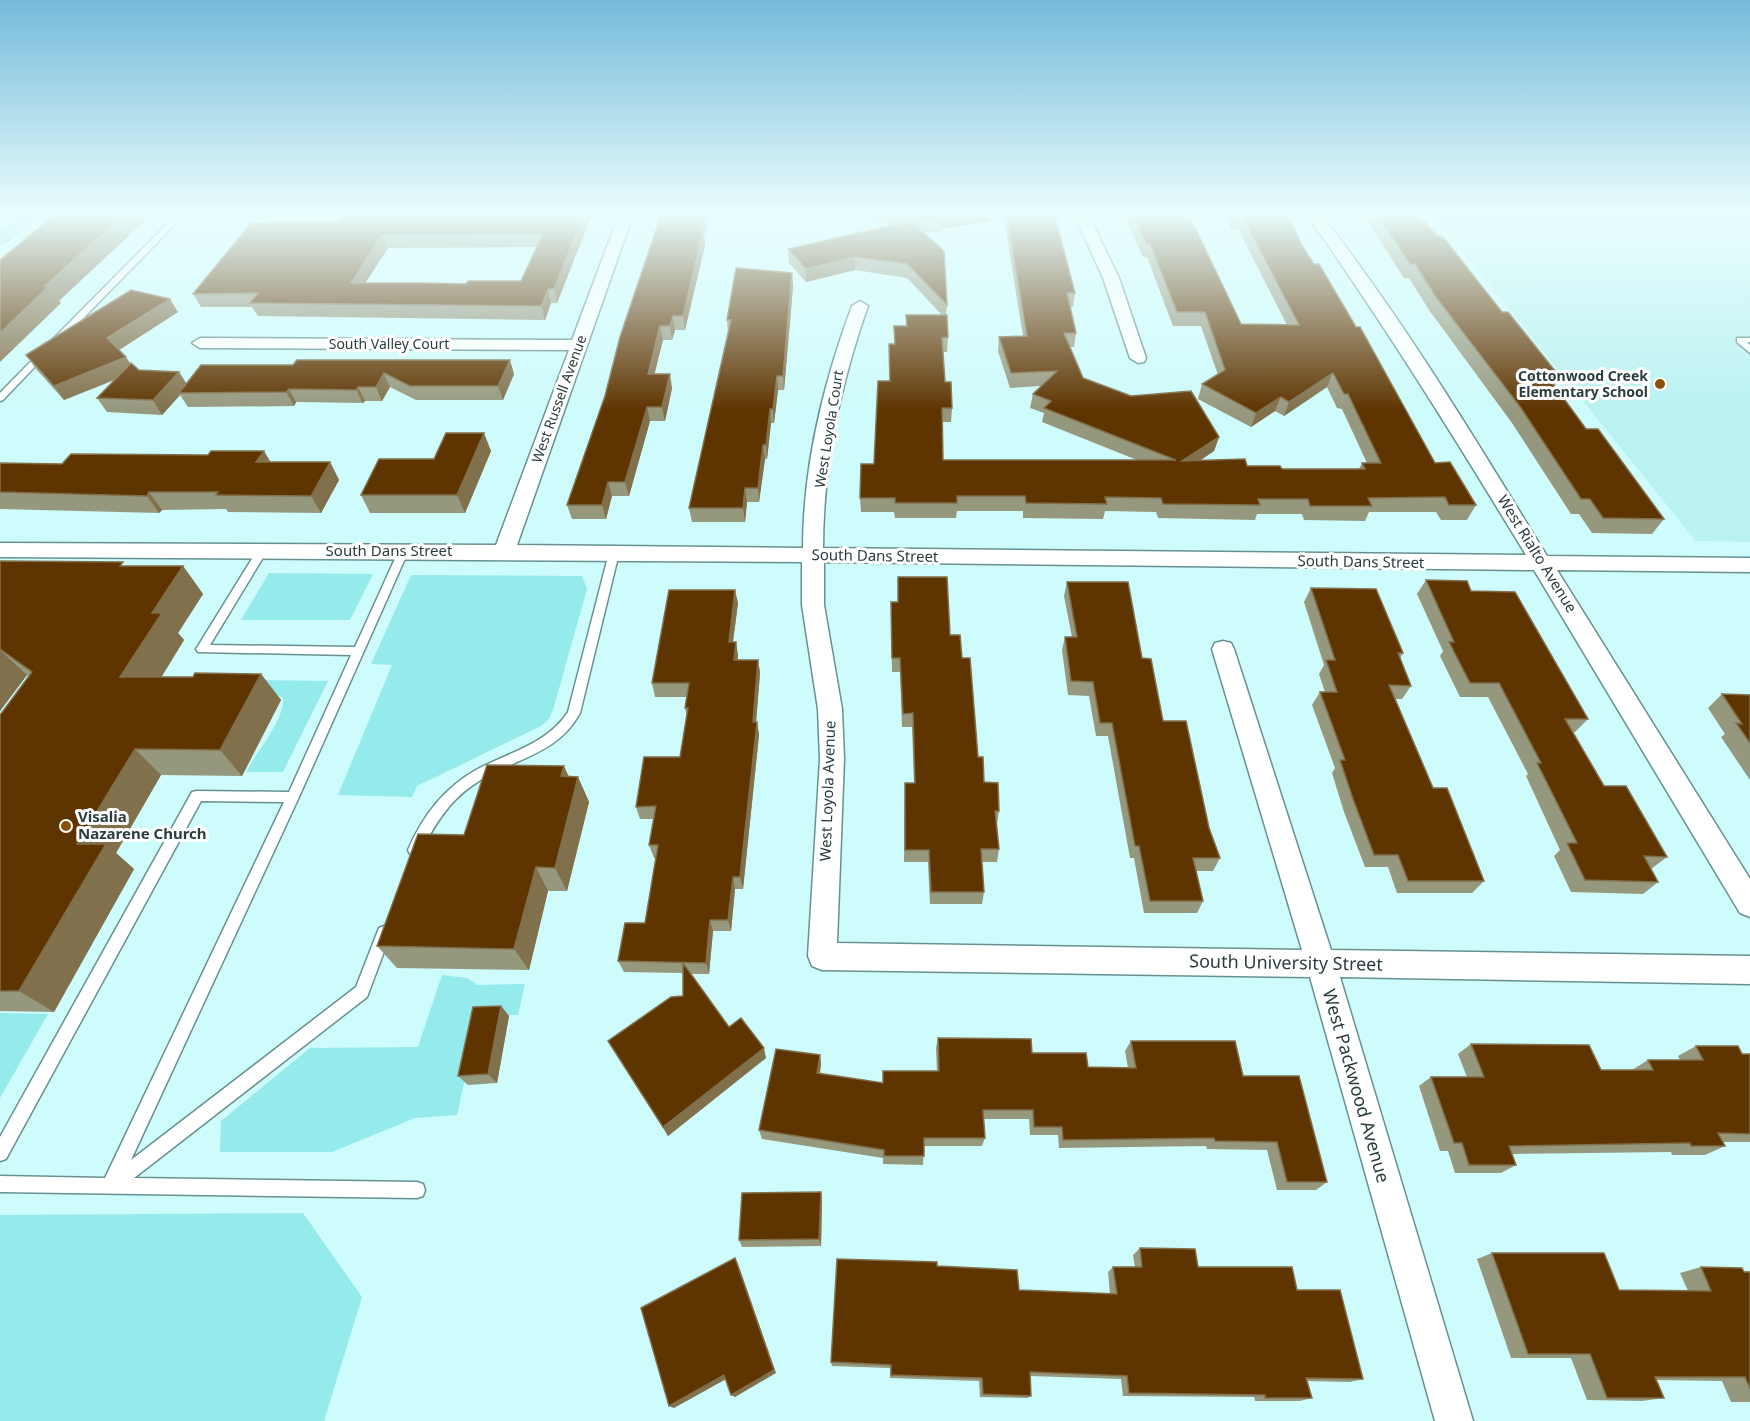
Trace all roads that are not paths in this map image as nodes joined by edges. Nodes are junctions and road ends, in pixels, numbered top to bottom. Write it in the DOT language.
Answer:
graph roads {
  1 [pos="118,278"];
  2 [pos="603,278"];
  3 [pos="1111,278"];
  4 [pos="1360,278"];
  5 [pos="860,306"];
  6 [pos="1750,340"];
  7 [pos="200,343"];
  8 [pos="578,345"];
  9 [pos="1750,351"];
  10 [pos="1138,358"];
  11 [pos="0,398"];
  12 [pos="0,550"];
  13 [pos="262,551"];
  14 [pos="403,552"];
  15 [pos="504,552"];
  16 [pos="614,553"];
  17 [pos="813,556"];
  18 [pos="1543,564"];
  19 [pos="1750,565"];
  20 [pos="1223,649"];
  21 [pos="357,651"];
  22 [pos="293,797"];
  23 [pos="410,864"];
  24 [pos="1750,904"];
  25 [pos="390,917"];
  26 [pos="822,956"];
  27 [pos="1321,963"];
  28 [pos="1750,970"];
  29 [pos="0,1153"];
  30 [pos="0,1184"];
  31 [pos="110,1186"];
  32 [pos="417,1190"];
  33 [pos="1454,1421"];
  1 -- 11 [label="lane"];
  2 -- 8 [label="street, West Russell Avenue"];
  3 -- 10 [label="street"];
  4 -- 18 [label="street, West Rialto Avenue"];
  5 -- 17 [label="street, West Loyola Court"];
  6 -- 9 [label="lane"];
  7 -- 8 [label="street, South Valley Court"];
  8 -- 15 [label="street, West Russell Avenue"];
  12 -- 13 [label="street, South Dans Street"];
  13 -- 14 [label="street, South Dans Street"];
  13 -- 21 [label="lane"];
  14 -- 15 [label="street, South Dans Street"];
  14 -- 21 [label="lane"];
  15 -- 16 [label="street, South Dans Street"];
  16 -- 17 [label="street, South Dans Street"];
  16 -- 23 [label="lane"];
  17 -- 18 [label="street, South Dans Street"];
  17 -- 26 [label="street, West Loyola Avenue"];
  18 -- 19 [label="street, South Dans Street"];
  18 -- 24 [label="street, West Rialto Avenue"];
  20 -- 27 [label="street, West Packwood Avenue"];
  21 -- 22 [label="lane"];
  22 -- 29 [label="lane"];
  22 -- 31 [label="lane"];
  25 -- 31 [label="lane"];
  26 -- 27 [label="street, South University Street"];
  27 -- 28 [label="street, South University Street"];
  27 -- 33 [label="street, West Packwood Avenue"];
  30 -- 31 [label="lane"];
  31 -- 32 [label="lane"];
}
